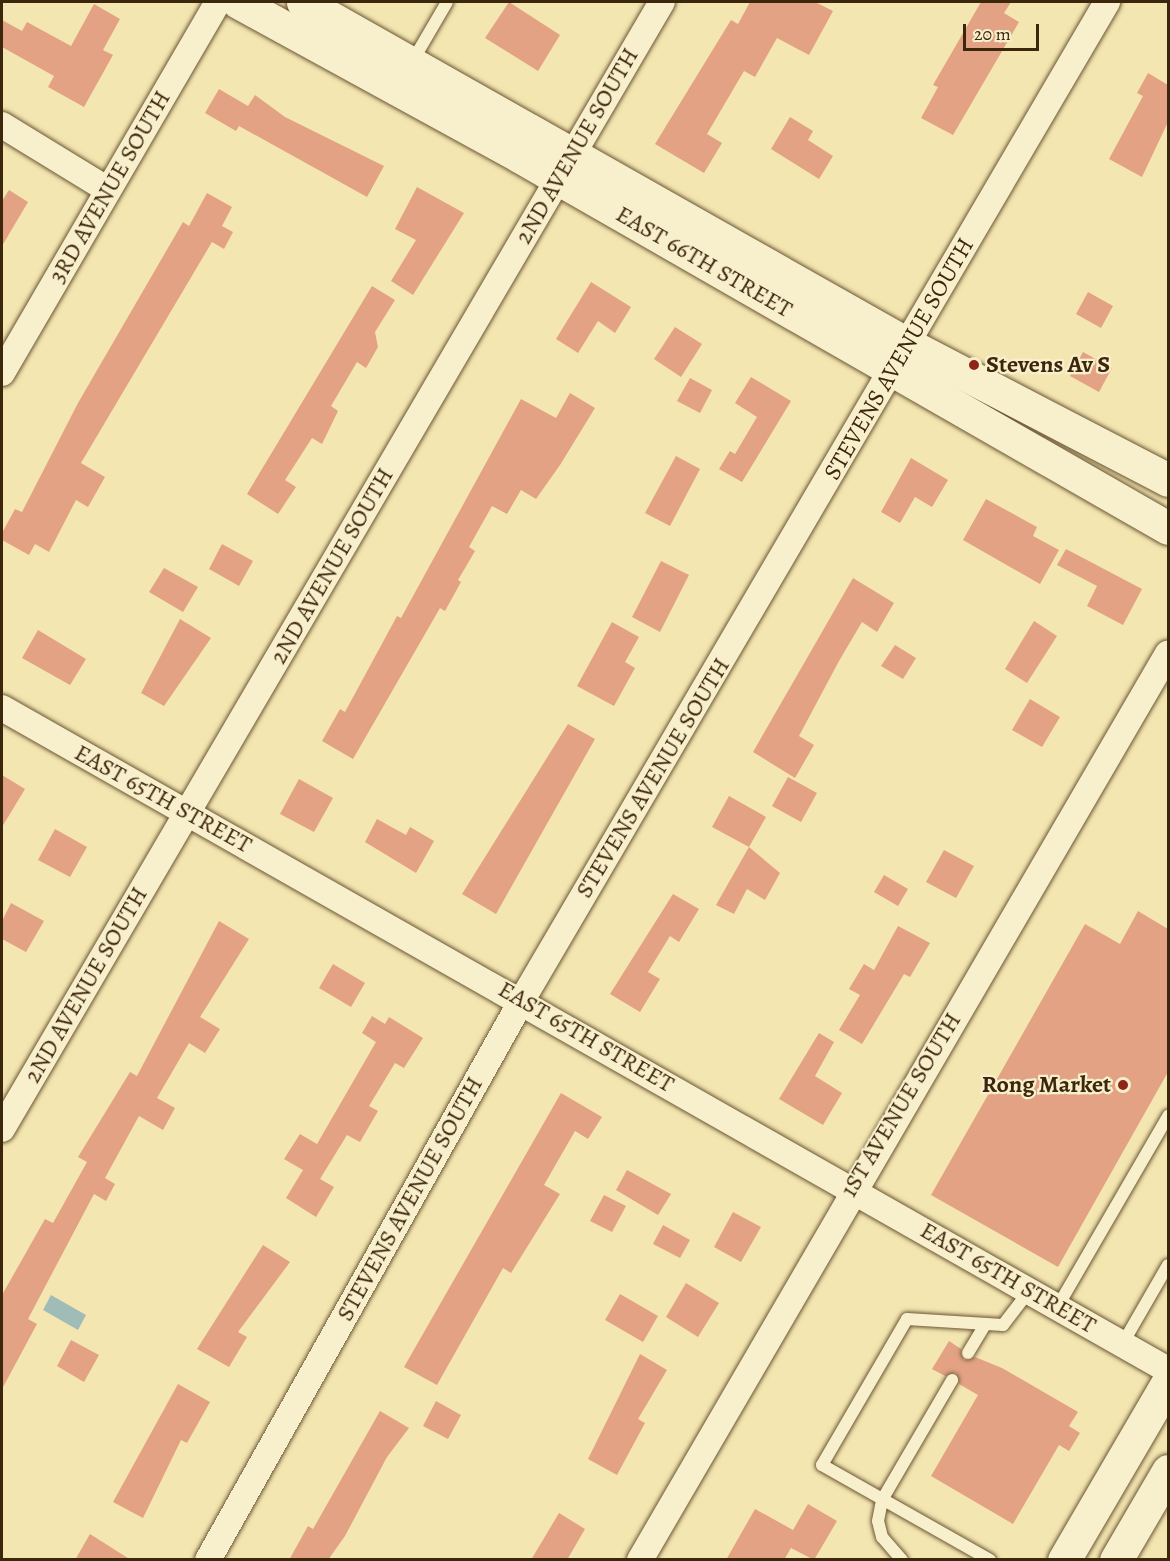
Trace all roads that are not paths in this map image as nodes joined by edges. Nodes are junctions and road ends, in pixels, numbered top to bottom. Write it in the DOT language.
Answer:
graph roads {
  1 [pos="218,2"];
  2 [pos="238,2"];
  3 [pos="303,2"];
  4 [pos="447,2"];
  5 [pos="662,2"];
  6 [pos="1107,2"];
  7 [pos="404,76"];
  8 [pos="2,125"];
  9 [pos="566,167"];
  10 [pos="108,190"];
  11 [pos="900,357"];
  12 [pos="2,373"];
  13 [pos="1168,480"];
  14 [pos="1168,528"];
  15 [pos="1168,653"];
  16 [pos="2,708"];
  17 [pos="188,813"];
  18 [pos="522,1000"];
  19 [pos="1168,1116"];
  20 [pos="2,1130"];
  21 [pos="852,1188"];
  22 [pos="1168,1265"];
  23 [pos="1030,1290"];
  24 [pos="1058,1306"];
  25 [pos="984,1326"];
  26 [pos="1123,1343"];
  27 [pos="968,1353"];
  28 [pos="1168,1370"];
  29 [pos="952,1380"];
  30 [pos="1168,1382"];
  31 [pos="1168,1471"];
  32 [pos="882,1500"];
  33 [pos="208,1560"];
  34 [pos="640,1560"];
  35 [pos="902,1560"];
  36 [pos="990,1560"];
  37 [pos="1064,1560"];
  38 [pos="1116,1560"];
  1 -- 10 [label="street, 3RD AVENUE SOUTH"];
  2 -- 7 [label="main road, EAST 66TH STREET"];
  3 -- 7 [label="main road, EAST 66TH STREET"];
  4 -- 7 [label="lane"];
  5 -- 9 [label="street, 2ND AVENUE SOUTH"];
  6 -- 11 [label="street, STEVENS AVENUE SOUTH"];
  7 -- 9 [label="main road, EAST 66TH STREET"];
  8 -- 10 [label="street"];
  9 -- 11 [label="main road, EAST 66TH STREET"];
  9 -- 17 [label="street, 2ND AVENUE SOUTH"];
  10 -- 12 [label="street, 3RD AVENUE SOUTH"];
  11 -- 13 [label="main road, EAST 66TH STREET"];
  11 -- 14 [label="main road, EAST 66TH STREET"];
  11 -- 18 [label="street, STEVENS AVENUE SOUTH"];
  15 -- 21 [label="street, 1ST AVENUE SOUTH"];
  16 -- 17 [label="street, EAST 65TH STREET"];
  17 -- 18 [label="street, EAST 65TH STREET"];
  17 -- 20 [label="street, 2ND AVENUE SOUTH"];
  18 -- 21 [label="street, EAST 65TH STREET"];
  18 -- 33 [label="street, STEVENS AVENUE SOUTH"];
  19 -- 24 [label="lane"];
  21 -- 23 [label="street, EAST 65TH STREET"];
  21 -- 34 [label="street, 1ST AVENUE SOUTH"];
  22 -- 26 [label="lane"];
  23 -- 24 [label="street, EAST 65TH STREET"];
  23 -- 25 [label="lane"];
  24 -- 26 [label="street, EAST 65TH STREET"];
  25 -- 27 [label="lane"];
  25 -- 32 [label="lane"];
  26 -- 28 [label="street, EAST 65TH STREET"];
  29 -- 32 [label="lane"];
  30 -- 37 [label="main road"];
  31 -- 38 [label="main road"];
  32 -- 35 [label="lane"];
  32 -- 36 [label="lane"];
}
